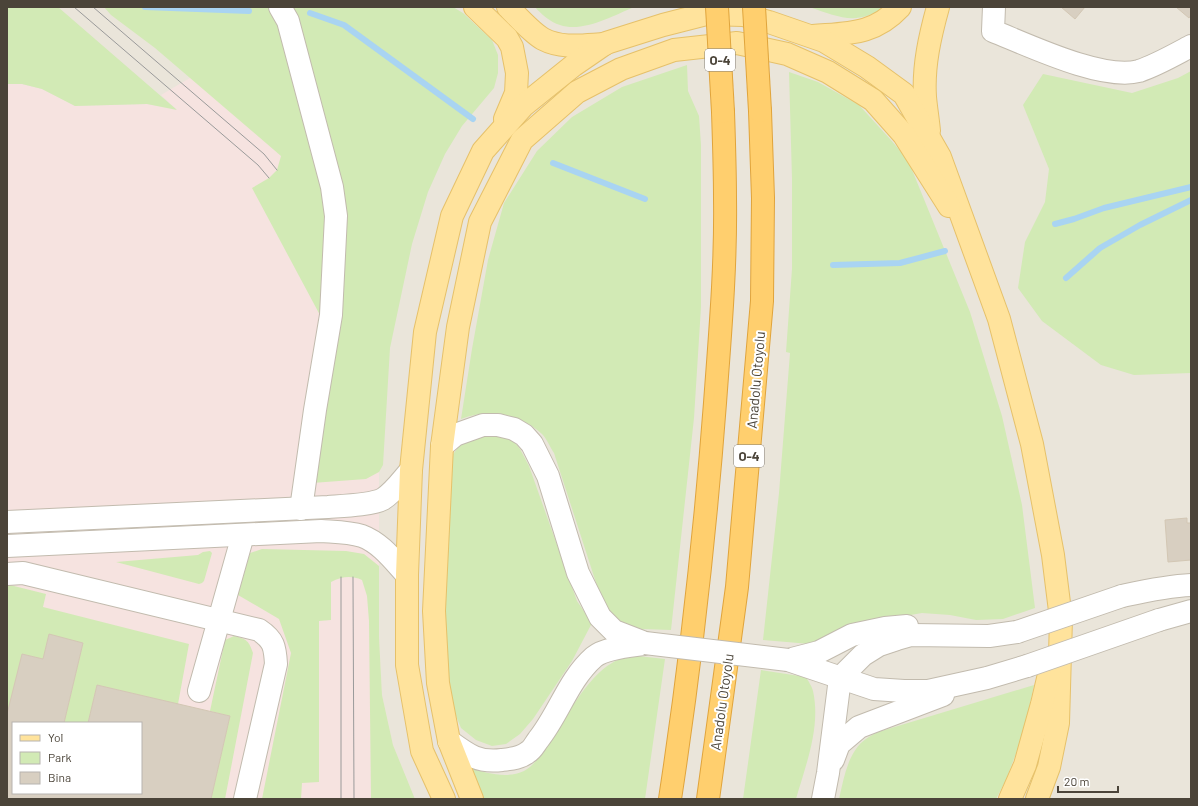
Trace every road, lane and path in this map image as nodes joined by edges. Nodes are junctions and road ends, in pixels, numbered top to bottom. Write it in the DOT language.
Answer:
graph roads {
  1 [pos="475,7"];
  2 [pos="508,7"];
  3 [pos="717,7"];
  4 [pos="754,7"];
  5 [pos="900,7"];
  6 [pos="938,7"];
  7 [pos="994,7"];
  8 [pos="286,12"];
  9 [pos="812,36"];
  10 [pos="606,43"];
  11 [pos="1191,46"];
  12 [pos="499,133"];
  13 [pos="930,140"];
  14 [pos="970,239"];
  15 [pos="442,446"];
  16 [pos="411,470"];
  17 [pos="301,509"];
  18 [pos="7,522"];
  19 [pos="243,535"];
  20 [pos="7,546"];
  21 [pos="7,574"];
  22 [pos="406,575"];
  23 [pos="1191,585"];
  24 [pos="1191,611"];
  25 [pos="1061,619"];
  26 [pos="219,621"];
  27 [pos="972,636"];
  28 [pos="645,643"];
  29 [pos="788,660"];
  30 [pos="840,678"];
  31 [pos="987,678"];
  32 [pos="200,691"];
  33 [pos="449,741"];
  34 [pos="828,773"];
  35 [pos="245,799"];
  36 [pos="444,799"];
  37 [pos="472,799"];
  38 [pos="670,799"];
  39 [pos="708,799"];
  40 [pos="823,799"];
  41 [pos="1010,799"];
  42 [pos="1037,799"];
  1 -- 12 [label="main road"];
  2 -- 10 [label="main road"];
  3 -- 38 [label="highway, O-4, bridge"];
  4 -- 39 [label="highway, Anadolu Otoyolu / O-4, bridge"];
  5 -- 9 [label="main road"];
  6 -- 13 [label="main road"];
  7 -- 11 [label="street"];
  8 -- 17 [label="street"];
  9 -- 10 [label="main road"];
  9 -- 13 [label="main road"];
  10 -- 12 [label="main road"];
  12 -- 16 [label="main road"];
  13 -- 14 [label="main road"];
  14 -- 15 [label="main road"];
  14 -- 25 [label="main road"];
  15 -- 28 [label="street"];
  15 -- 33 [label="main road"];
  16 -- 17 [label="street"];
  16 -- 22 [label="main road"];
  17 -- 18 [label="street"];
  19 -- 20 [label="street"];
  19 -- 22 [label="street"];
  19 -- 26 [label="street"];
  21 -- 26 [label="street"];
  22 -- 36 [label="main road"];
  23 -- 27 [label="street, bridge"];
  24 -- 31 [label="street, bridge"];
  25 -- 41 [label="main road"];
  25 -- 42 [label="main road"];
  26 -- 32 [label="street"];
  26 -- 35 [label="street"];
  27 -- 29 [label="street"];
  27 -- 30 [label="street"];
  28 -- 29 [label="street, bridge"];
  28 -- 33 [label="street"];
  29 -- 30 [label="street"];
  30 -- 31 [label="street"];
  30 -- 34 [label="street"];
  31 -- 34 [label="street"];
  33 -- 37 [label="main road"];
  34 -- 40 [label="street"];
}
